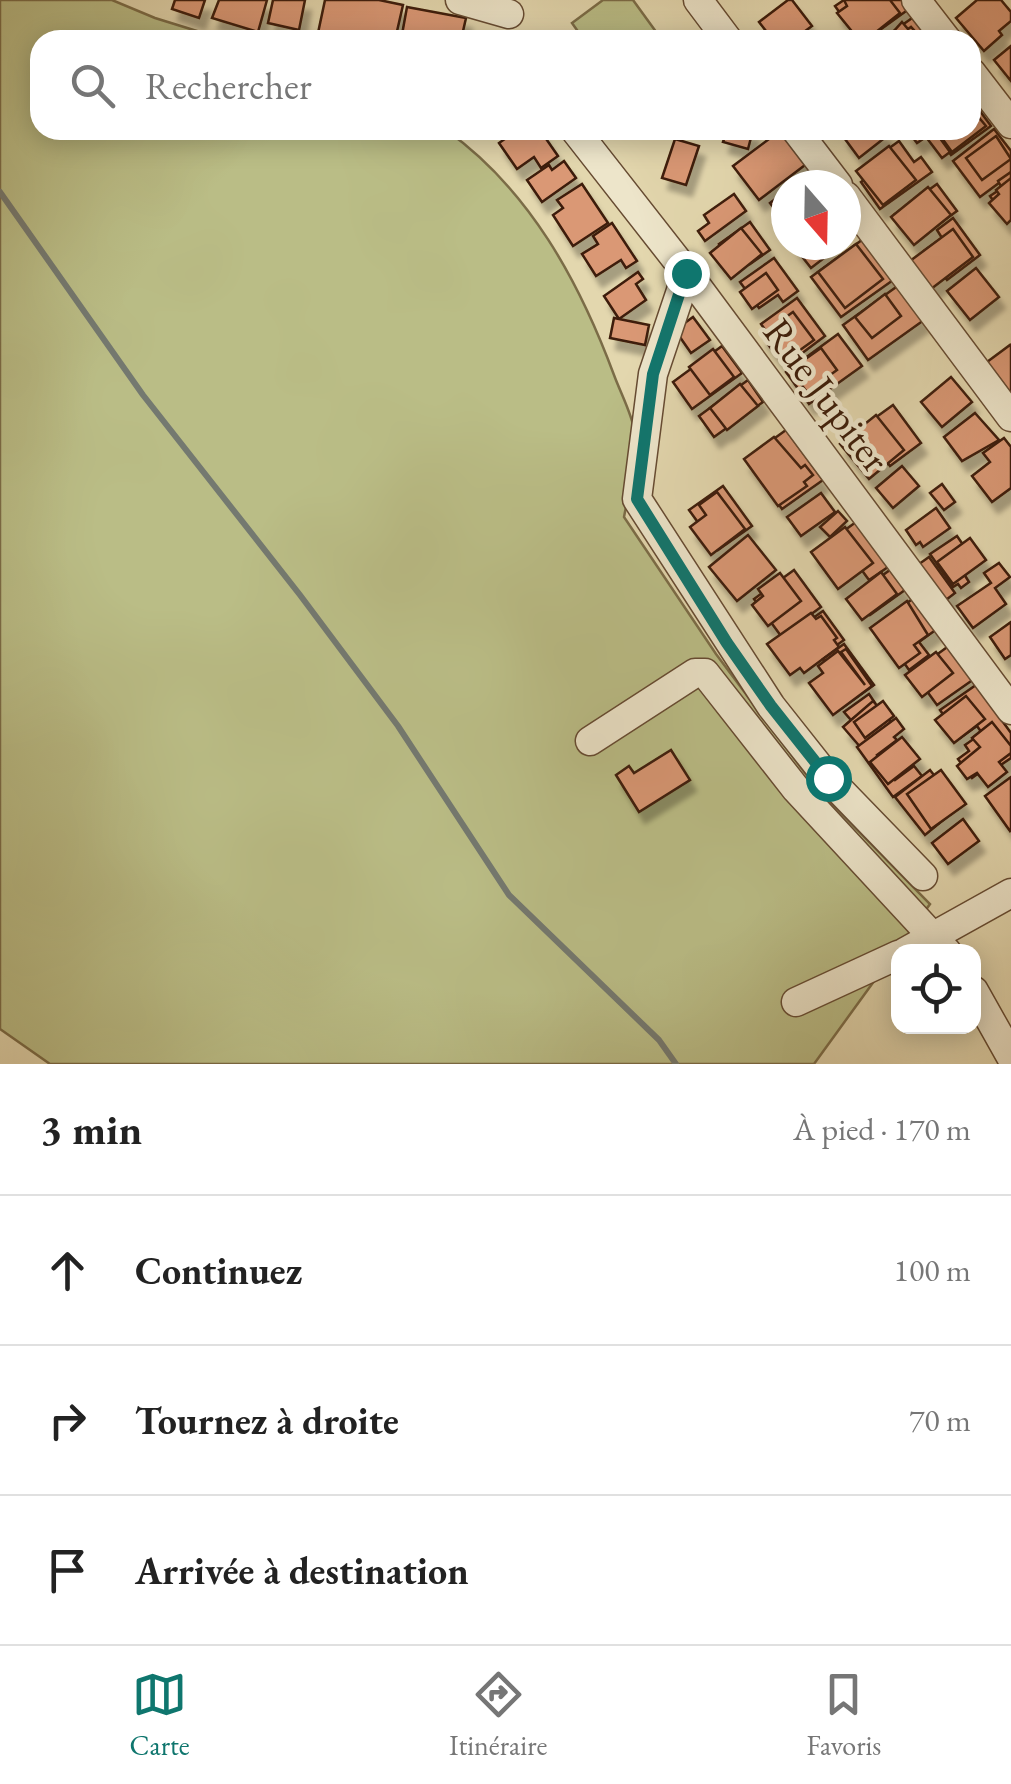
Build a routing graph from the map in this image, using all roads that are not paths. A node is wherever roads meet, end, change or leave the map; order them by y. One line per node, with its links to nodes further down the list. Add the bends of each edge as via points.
1 (460, 0): 4 (street)
2 (698, 0): 5 (street)
3 (916, 0): 6 (street)
4 (515, 18)
5 (720, 30)
6 (939, 30)
7 (981, 85): 8 (street)
8 (1011, 124)
9 (584, 140): 13 (street, Rue Jupiter)
10 (804, 140): 11 (street)
11 (827, 170)
12 (861, 216): 14 (street)
13 (686, 273): 15 (street, Rue Jupiter); 17 (street, via 653,374 637,499 771,706 828,778)
14 (1011, 417)
15 (1011, 710)
16 (590, 741): 19 (street, via 695,672 705,673 796,789)
17 (922, 876)
18 (1011, 893): 20 (street)
19 (939, 944)
20 (941, 944)
21 (891, 958): 22 (street)
22 (796, 1002)
23 (981, 1004): 24 (street)
24 (1011, 1057)

